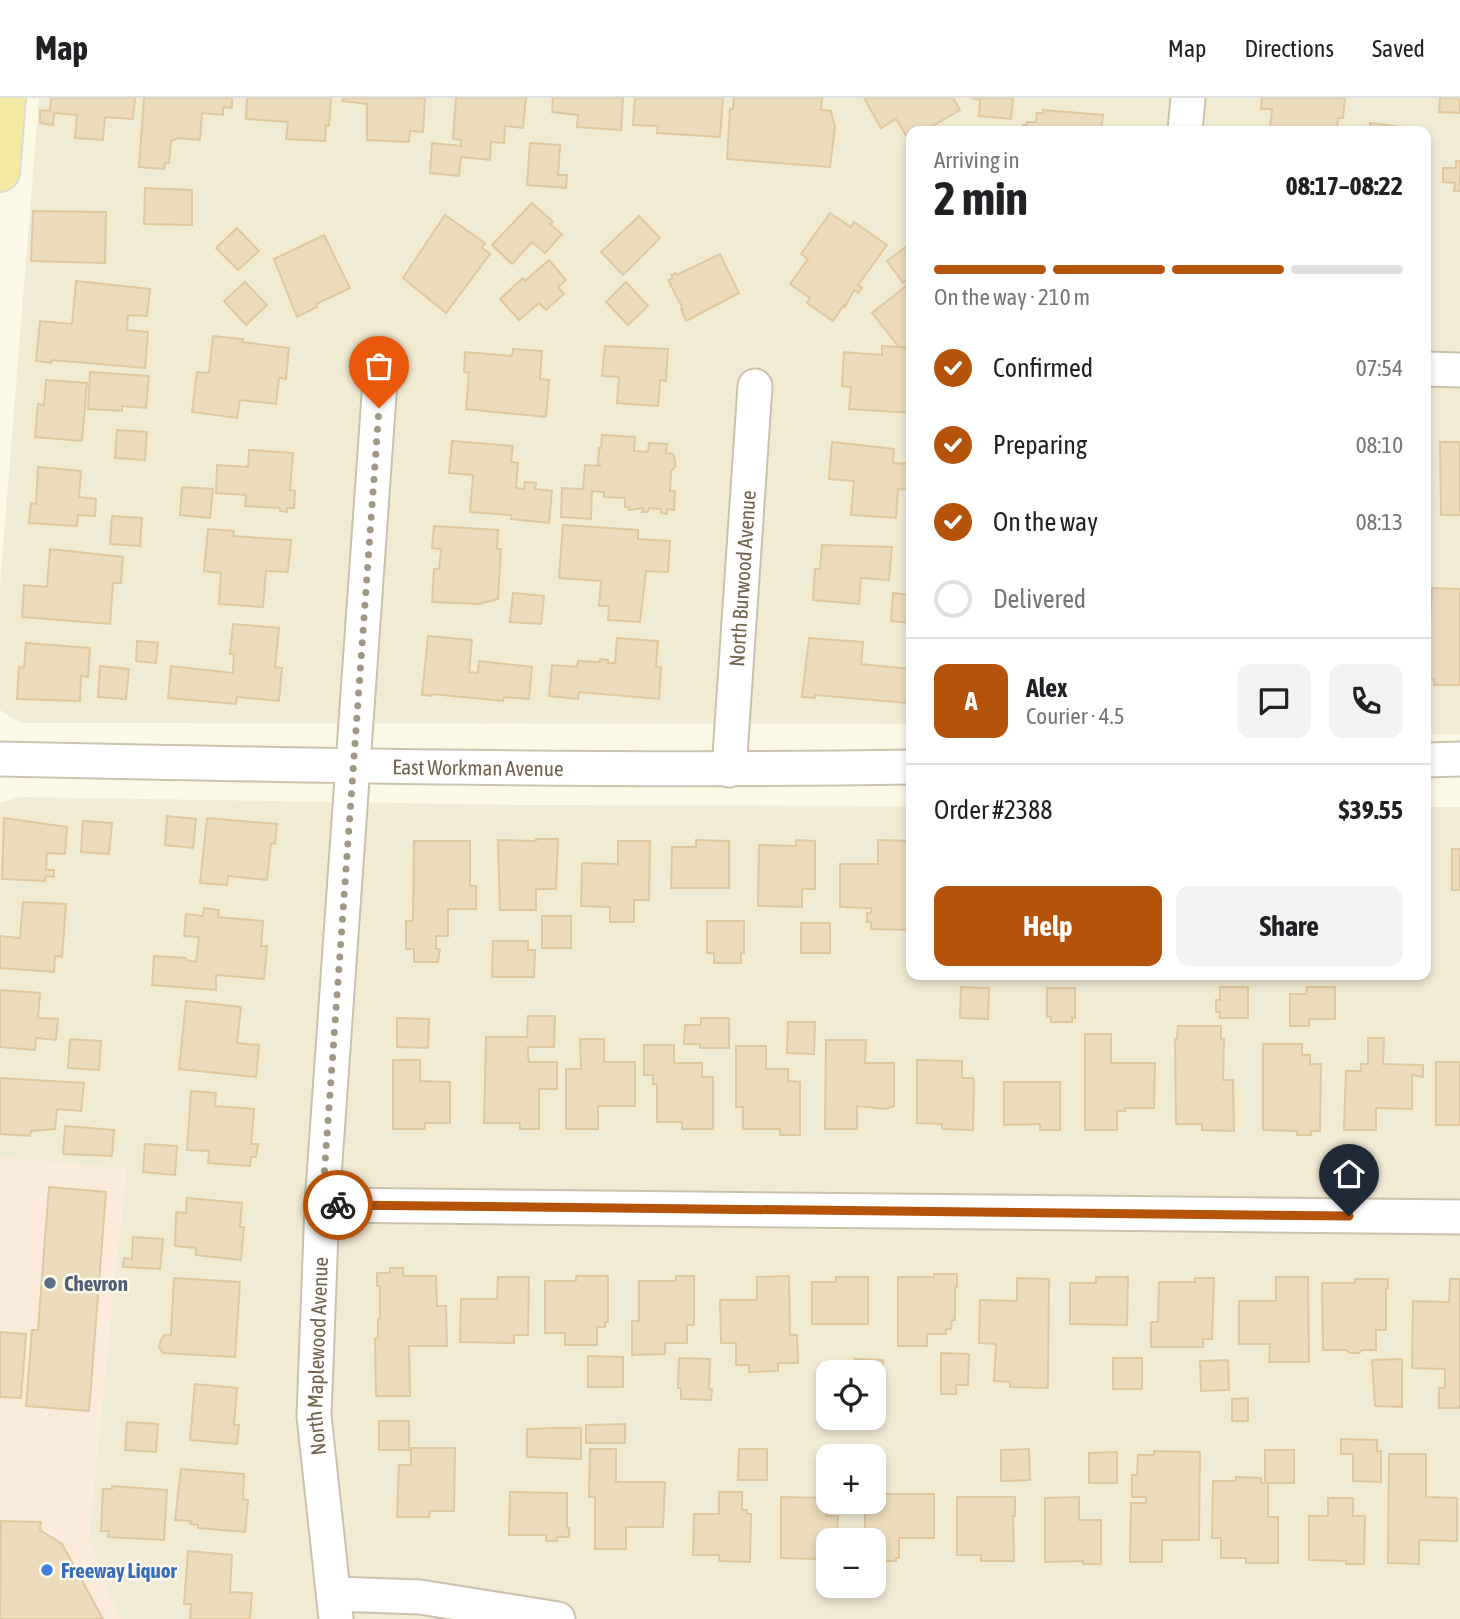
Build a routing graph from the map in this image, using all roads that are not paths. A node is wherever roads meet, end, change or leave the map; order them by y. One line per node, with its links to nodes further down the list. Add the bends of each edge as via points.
1 (6, 98): 4 (main road)
2 (1188, 98): 3 (street)
3 (1185, 126)
4 (0, 172)
5 (1431, 369): 6 (street)
6 (1460, 370)
7 (380, 381): 12 (street, North Maplewood Avenue)
8 (755, 386): 14 (street, North Burwood Avenue)
9 (0, 759): 12 (street, East Workman Avenue)
10 (1460, 759): 11 (street)
11 (1431, 760)
12 (355, 766): 14 (street, East Workman Avenue); 15 (street, North Maplewood Avenue)
13 (906, 767): 14 (street, East Workman Avenue)
14 (729, 770)
15 (322, 1205): 16 (street); 17 (street, North Maplewood Avenue, via 313,1416)
16 (1460, 1217)
17 (335, 1607): 18 (street, via 420,1597)
18 (558, 1619)

